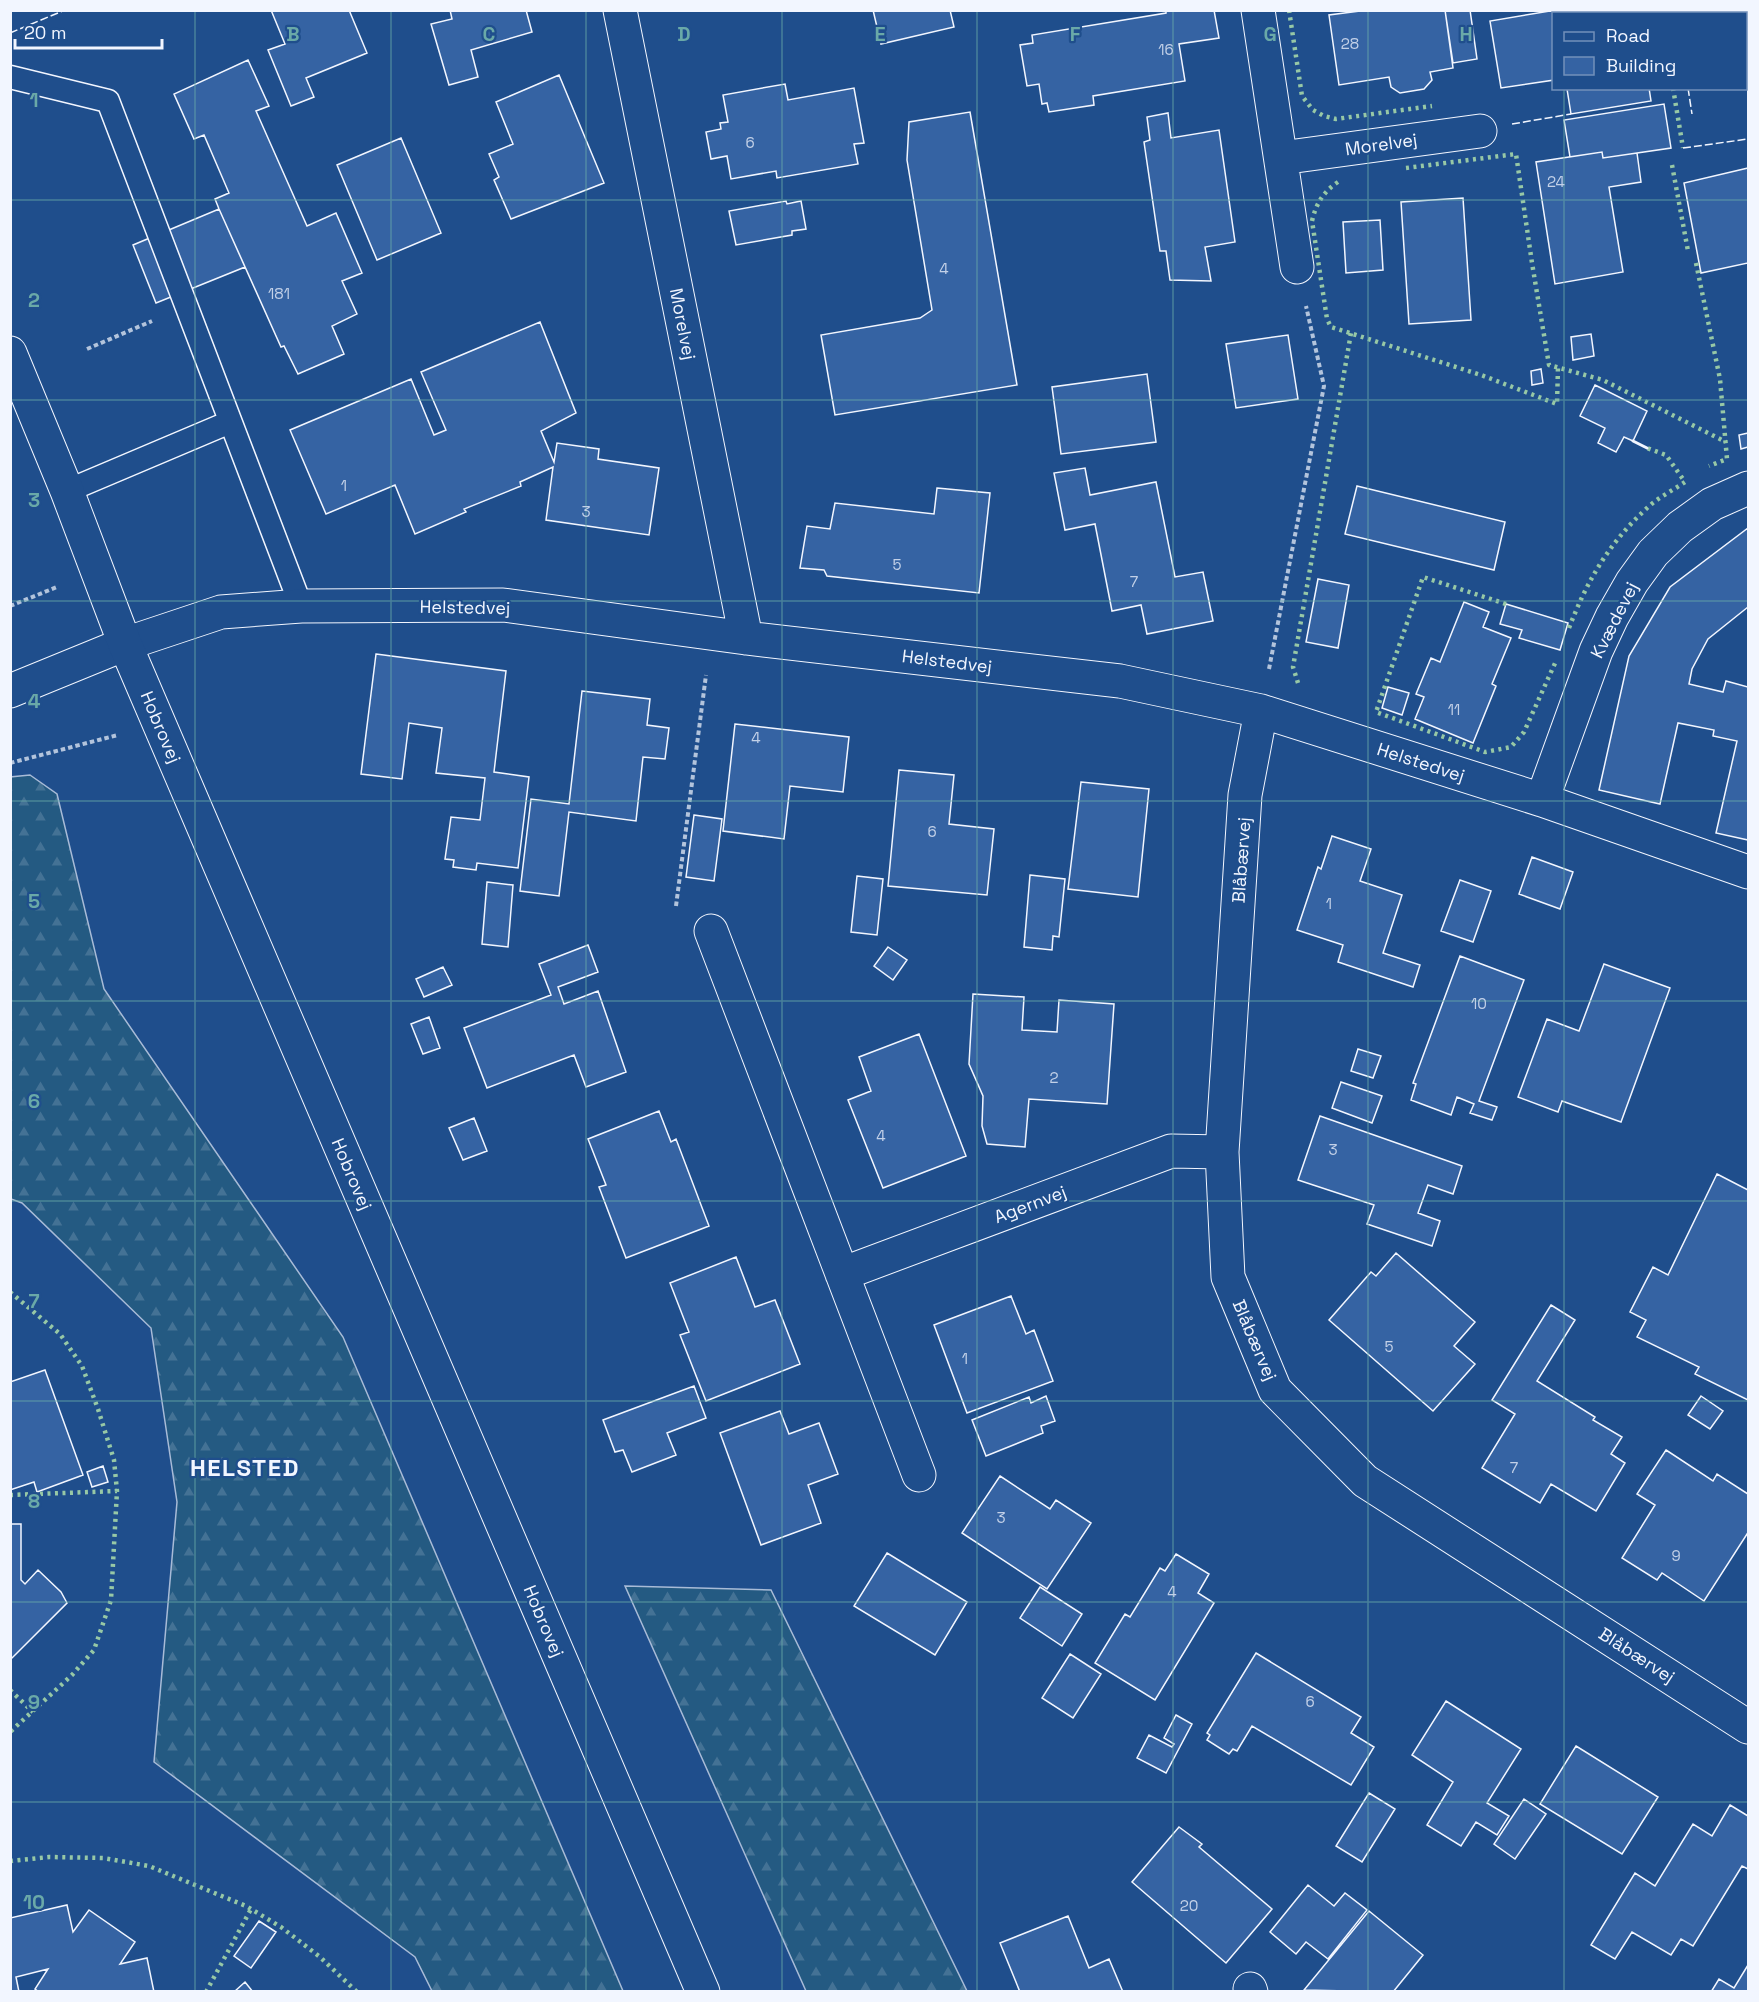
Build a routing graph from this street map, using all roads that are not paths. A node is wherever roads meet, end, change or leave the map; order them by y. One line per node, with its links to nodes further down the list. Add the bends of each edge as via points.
1 (620, 10): 12 (street, Morelvej)
2 (1258, 10): 5 (street)
3 (10, 77): 8 (lane, via 108,101)
4 (1480, 131): 5 (street, Morelvej)
5 (1281, 158): 6 (street)
6 (1297, 267)
7 (10, 353): 10 (street, Hobrovej)
8 (230, 422): 10 (lane); 11 (lane)
9 (1749, 488): 16 (street, Kvædevej, via 1712,504 1680,527 1653,553 1632,582 1596,651)
10 (67, 491): 13 (street, Hobrovej)
11 (301, 606): 12 (street, Helstedvej, via 503,605); 13 (street, Helstedvej, via 221,612)
12 (746, 638): 15 (street, Helstedvej, via 1120,681)
13 (125, 644): 14 (street, Helstedvej); 23 (street, Hobrovej)
14 (10, 691)
15 (1261, 711): 16 (street, Helstedvej); 19 (street, Blåbærvej, via 1245,795)
16 (1542, 801): 17 (street, Helstedvej)
17 (1749, 872)
18 (711, 932): 20 (street)
19 (1222, 1152): 20 (street, Agernvej, via 1171,1151); 22 (street, Blåbærvej, via 1228,1277 1275,1390 1365,1481)
20 (842, 1274): 21 (street)
21 (919, 1475)
22 (1749, 1727)
23 (703, 1992)

